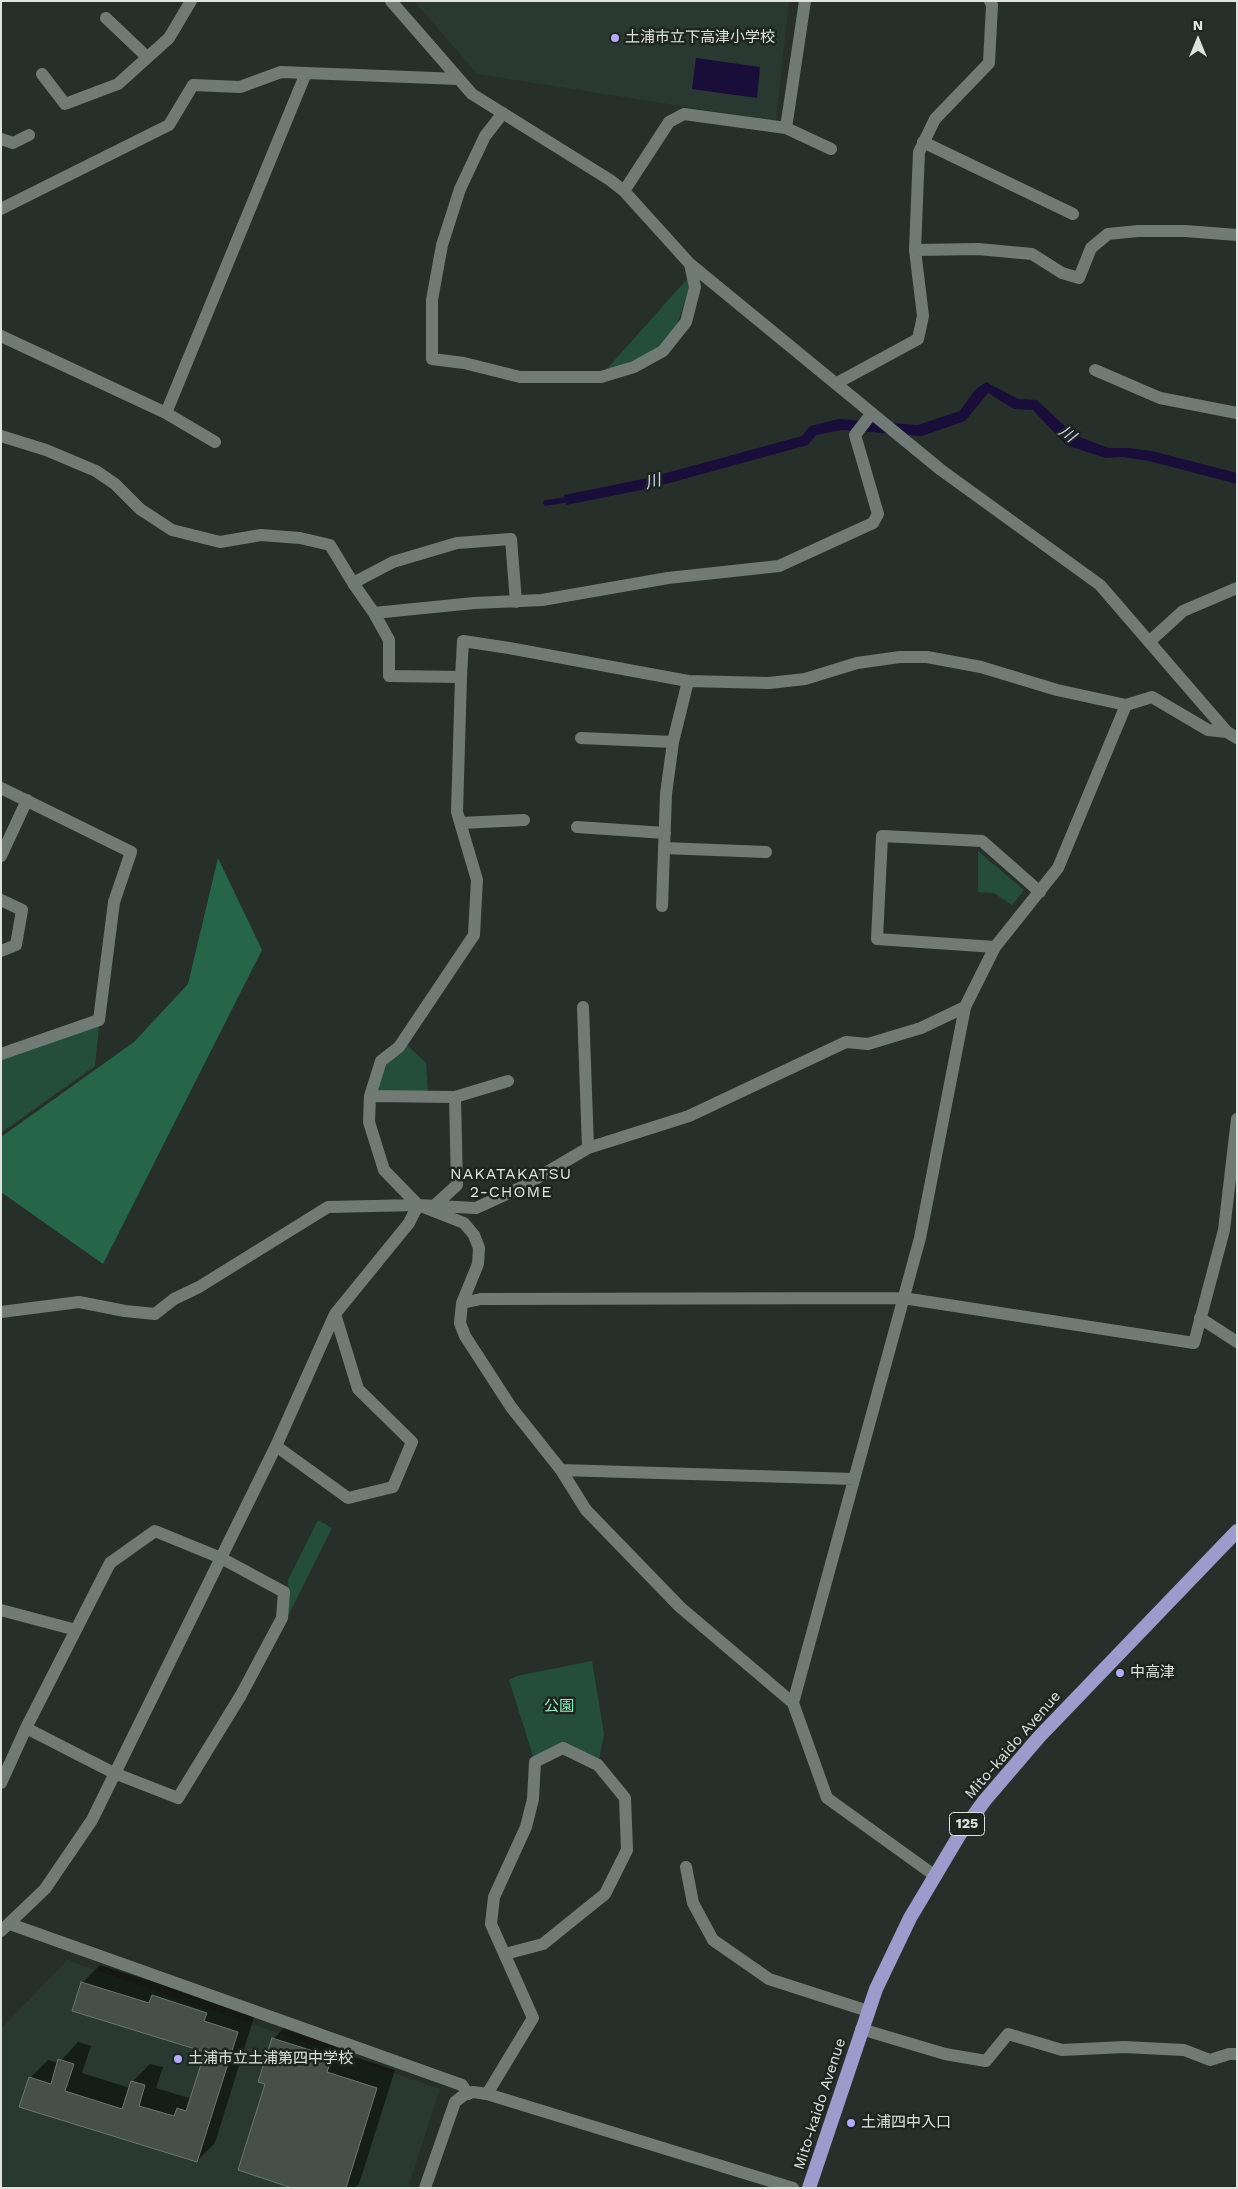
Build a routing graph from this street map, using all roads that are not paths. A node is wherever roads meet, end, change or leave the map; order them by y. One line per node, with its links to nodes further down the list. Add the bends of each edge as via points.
1 (191, 1): 6 (street, via 170,38)
2 (391, 1): 9 (street)
3 (805, 1): 11 (street)
4 (990, 1): 14 (street, via 989,63 935,119)
5 (106, 18): 6 (street)
6 (147, 57): 8 (street, via 118,84 65,104)
7 (306, 72): 9 (street); 17 (street, via 281,72 240,87 193,86 169,125); 26 (street)
8 (42, 74)
9 (459, 79): 10 (street, via 472,94)
10 (502, 113): 16 (street); 21 (street, via 485,136 460,189 442,245 432,300 432,359 520,377 600,377 634,367 663,351 686,322 695,287)
11 (786, 128): 15 (street); 16 (street, via 684,114 669,122)
12 (29, 135): 13 (street, via 13,143)
13 (1, 139)
14 (923, 142): 18 (street); 20 (street, via 919,152)
15 (831, 149)
16 (624, 191): 21 (street)
17 (1, 209)
18 (1074, 214)
19 (1237, 235): 20 (street, via 1185,231 1108,234 1091,248 1079,278 1062,273 1032,254 978,249)
20 (914, 250): 24 (street, via 923,316 918,339)
21 (690, 264): 24 (street)
22 (1, 336): 26 (street)
23 (1095, 370): 27 (street, via 1160,398)
24 (837, 383): 25 (street)
25 (872, 412): 32 (street, via 855,435 878,514 873,523 779,566 668,578); 34 (street, via 941,470 1100,585)
26 (166, 413): 29 (street)
27 (1237, 413)
28 (1, 436): 30 (street, via 96,471 115,484 140,509 172,530 220,542 261,535 300,538 330,545)
29 (215, 442)
30 (353, 583): 32 (street, via 393,562 448,546 511,539); 33 (street)
31 (1237, 588): 34 (street, via 1184,611)
32 (516, 602): 33 (street)
33 (374, 613): 35 (street, via 389,640 389,676)
34 (1149, 642): 38 (street)
35 (461, 677): 36 (street, via 463,642); 44 (street, via 457,812)
36 (688, 681): 37 (street, via 769,683 805,679 857,663 927,657 981,667); 40 (street)
37 (1126, 706): 38 (street, via 1152,697 1208,730); 50 (street, via 1058,868)
38 (1232, 735)
39 (581, 738): 40 (street)
40 (673, 742): 46 (street)
41 (1, 788): 42 (street)
42 (27, 800): 49 (street); 57 (street, via 132,852 114,902 99,1020)
43 (524, 820): 44 (street)
44 (461, 823): 59 (street, via 477,880 474,935 399,1047 381,1061)
45 (577, 827): 46 (street)
46 (665, 833): 47 (street)
47 (664, 848): 48 (street); 52 (street)
48 (766, 852)
49 (1, 856)
50 (1040, 892): 53 (street); 53 (street, via 982,841 882,836 877,939)
51 (1, 900): 54 (street, via 22,910 16,945)
52 (662, 906)
53 (995, 947): 56 (street)
54 (1, 950)
55 (583, 1007): 62 (street)
56 (965, 1007): 62 (street, via 921,1028 877,1042 846,1042 689,1116); 65 (street, via 920,1238)
57 (1, 1054)
58 (508, 1081): 60 (street)
59 (370, 1096): 60 (street); 63 (street, via 369,1122 384,1170)
60 (455, 1097): 64 (street, via 457,1185)
61 (1237, 1119): 69 (street, via 1224,1230)
62 (588, 1148): 64 (street, via 520,1188 476,1208)
63 (418, 1205): 64 (street); 66 (street, via 464,1224 474,1235 478,1264); 67 (street, via 328,1207 174,1299 155,1314 79,1302); 68 (street, via 410,1223)
64 (434, 1206)
65 (904, 1298): 66 (street, via 481,1299); 69 (street, via 1194,1343); 73 (street)
66 (462, 1302): 72 (street, via 460,1323 465,1336 511,1407)
67 (1, 1312)
68 (335, 1314): 71 (street); 71 (street, via 358,1389 412,1442 393,1486 348,1498)
69 (1200, 1318): 70 (street)
70 (1237, 1342)
71 (276, 1446): 75 (street)
72 (561, 1470): 73 (street); 78 (street, via 586,1510 680,1607)
73 (854, 1479): 78 (street)
74 (1237, 1532): 83 (highway, Mito-kaido Avenue / 125, via 1039,1737 985,1800)
75 (221, 1558): 77 (street, via 155,1532 110,1563); 80 (street); 80 (street, via 284,1592 282,1618 241,1695 178,1798)
76 (1, 1610): 77 (street)
77 (76, 1630): 79 (street)
78 (793, 1704): 83 (street, via 827,1798)
79 (26, 1728): 80 (street); 81 (street)
80 (114, 1773): 84 (street, via 92,1820 45,1889)
81 (1, 1783)
82 (686, 1867): 86 (street, via 693,1904 713,1940 769,1979)
83 (934, 1875): 86 (highway, Mito-kaido Avenue / 125, via 896,1944)
84 (6, 1928): 89 (street, via 455,2082 462,2085)
85 (505, 1954): 85 (street, via 491,1924 494,1897 526,1828 533,1799 535,1762 563,1748 598,1765 624,1798 628,1850 605,1894 544,1944); 90 (street, via 533,2018)
86 (868, 2011): 87 (highway, Mito-kaido Avenue / 125)
87 (861, 2029): 88 (street, via 945,2054 986,2061 1008,2034 1062,2050 1124,2047 1184,2050 1210,2060); 93 (highway, Mito-kaido Avenue / 125)
88 (1237, 2054)
89 (468, 2094): 90 (street); 91 (street, via 455,2102)
90 (487, 2094): 92 (street)
91 (425, 2188)
92 (792, 2188)
93 (809, 2188)

